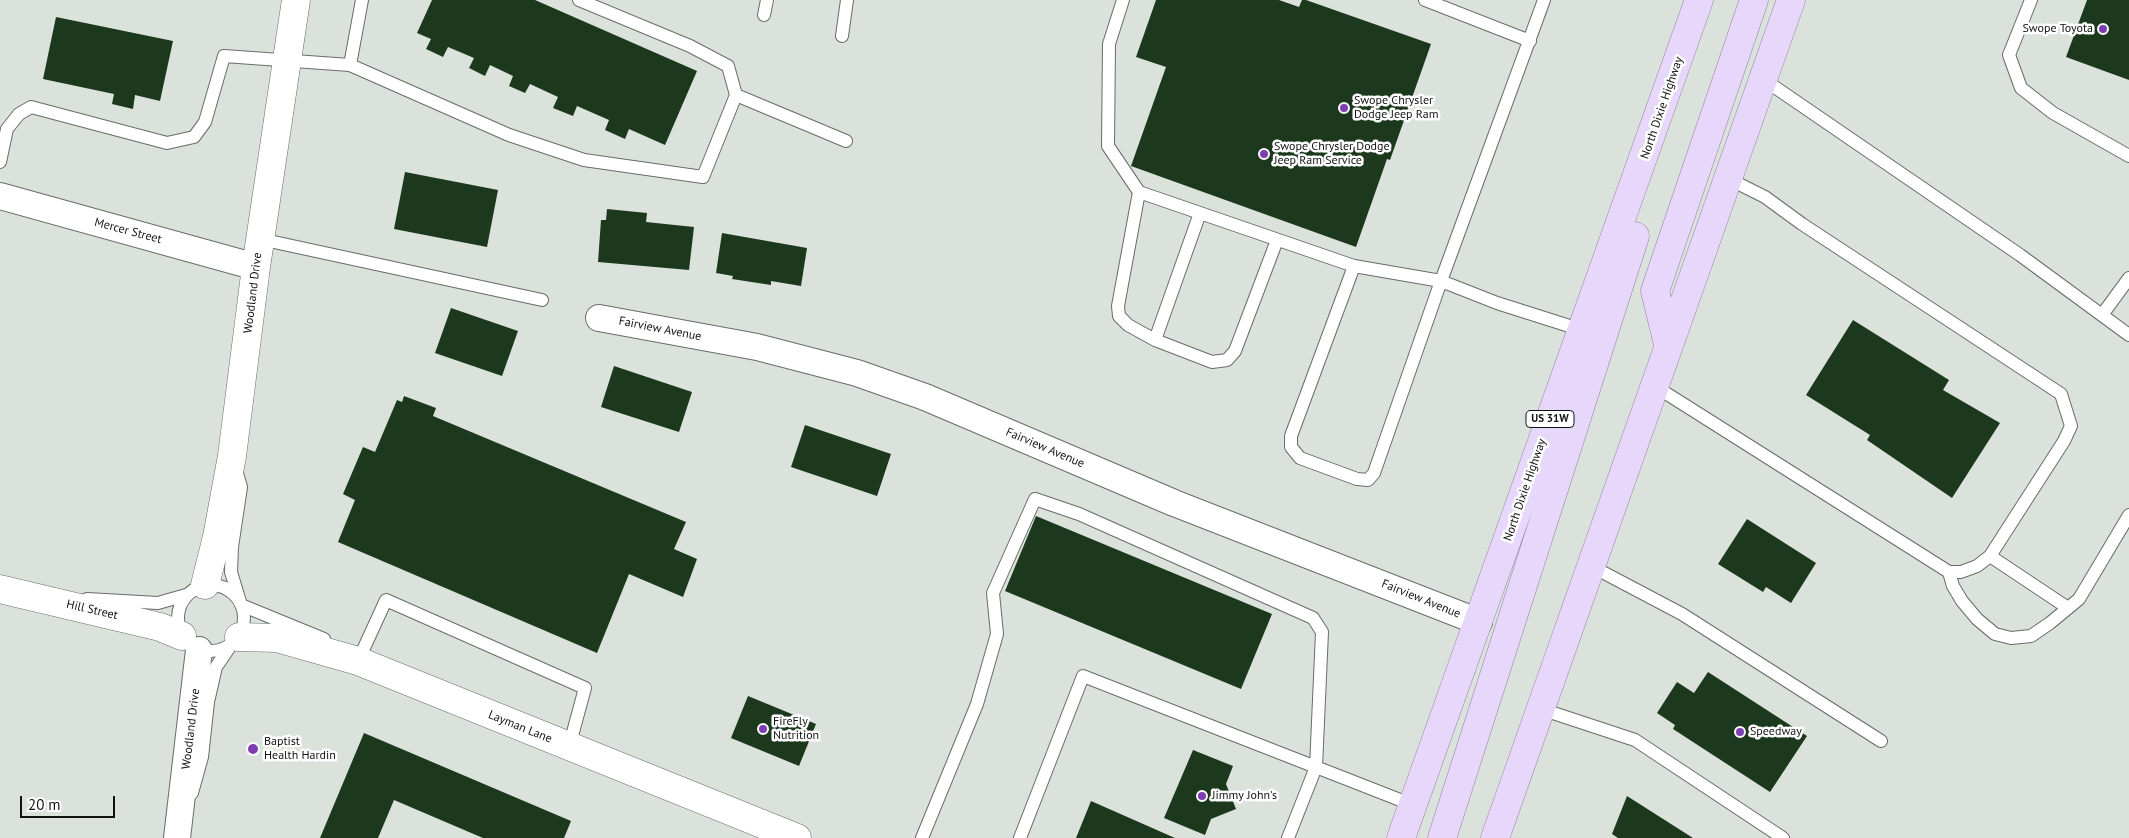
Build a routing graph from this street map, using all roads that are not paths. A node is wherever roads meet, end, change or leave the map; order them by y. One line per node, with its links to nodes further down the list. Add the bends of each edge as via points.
1 (296, 0): 17 (street, Woodland Drive)
2 (362, 0): 18 (lane)
3 (579, 0): 20 (lane, via 690,46 728,66)
4 (767, 0): 14 (lane)
5 (847, 0): 15 (lane)
6 (1123, 0): 25 (lane, via 1109,44 1108,146)
7 (1425, 0): 13 (lane)
8 (1544, 0): 16 (lane)
9 (1699, 0): 26 (main road, North Dixie Highway / US 31W)
10 (1754, 0): 41 (main road, via 1655,291)
11 (1791, 0): 19 (main road)
12 (2031, 0): 22 (lane, via 2010,56 2021,88 2053,114)
13 (1452, 5): 16 (lane)
14 (764, 15)
15 (842, 36)
16 (1530, 41): 34 (lane)
17 (286, 60): 18 (lane); 23 (lane, via 224,56 205,122 194,137 167,144 31,107 19,114 7,128); 29 (street, Woodland Drive)
18 (350, 65): 20 (lane, via 509,135 584,160 703,177)
19 (1763, 79): 24 (main road); 36 (lane)
20 (736, 95): 21 (lane)
21 (846, 141)
22 (2129, 156)
23 (0, 162)
24 (1729, 179): 41 (main road); 45 (lane, via 1765,198 2060,394 2071,426)
25 (1139, 192): 28 (lane); 40 (lane, via 1119,316 1128,325)
26 (1631, 195): 38 (main road, North Dixie Highway / US 31W); 68 (main road, via 1636,232)
27 (0, 196): 32 (street, Mercer Street)
28 (1200, 213): 30 (lane); 40 (lane)
29 (260, 239): 32 (street, Woodland Drive); 35 (lane)
30 (1277, 240): 31 (lane); 40 (lane, via 1235,351 1227,360 1212,362)
31 (1354, 266): 34 (lane); 34 (lane, via 1291,436 1291,447 1300,458 1357,479 1368,480 1374,473)
32 (256, 267): 43 (street, Woodland Drive)
33 (2129, 278): 36 (lane)
34 (1441, 281): 38 (lane)
35 (542, 300)
36 (2102, 315): 39 (lane)
37 (599, 318): 53 (street, Fairview Avenue, via 757,347 857,373 924,397 1174,503)
38 (1582, 330): 53 (main road, North Dixie Highway / US 31W)
39 (2129, 335)
40 (1156, 340)
41 (1668, 344): 42 (main road)
42 (1653, 385): 46 (main road); 47 (lane)
43 (232, 456): 49 (street, Woodland Drive, via 217,537); 51 (lane, via 241,487 231,572)
44 (2129, 515): 52 (lane, via 2079,598)
45 (1990, 556): 47 (lane, via 1977,566 1961,572); 52 (lane)
46 (1591, 566): 57 (main road); 58 (lane, via 1682,614)
47 (1949, 572): 52 (lane, via 1962,601 1977,620 1995,634 2011,638 2031,636)
48 (0, 589): 50 (street, Hill Street)
49 (195, 590): 50 (lane, via 158,603); 51 (lane, via 216,585 236,595); 55 (lane, via 180,604 177,615 178,626)
50 (30, 596): 55 (street, Hill Street, via 160,627)
51 (241, 605): 54 (lane, via 244,616); 56 (lane, via 330,642)
52 (2068, 608)
53 (1479, 622): 61 (main road, North Dixie Highway / US 31W)
54 (235, 641): 55 (lane, via 222,650 211,652); 56 (street, Layman Lane, via 277,638); 62 (lane, via 216,667 195,787)
55 (191, 643): 62 (street, Woodland Drive)
56 (357, 661): 59 (street, Layman Lane); 59 (lane, via 386,600 585,688)
57 (1541, 709): 69 (main road); 70 (lane, via 1635,740)
58 (1881, 741)
59 (569, 747): 63 (street, Layman Lane)
60 (1316, 767): 61 (lane); 64 (lane, via 1322,632 1313,618 1079,514 1035,499 993,593 997,634 977,704); 65 (lane, via 1083,676); 66 (lane)
61 (1413, 805): 67 (main road, North Dixie Highway / US 31W)
62 (178, 826)
63 (797, 838)
64 (922, 838)
65 (1020, 838)
66 (1288, 838)
67 (1401, 838)
68 (1442, 838)
69 (1495, 838)
70 (1783, 838)

